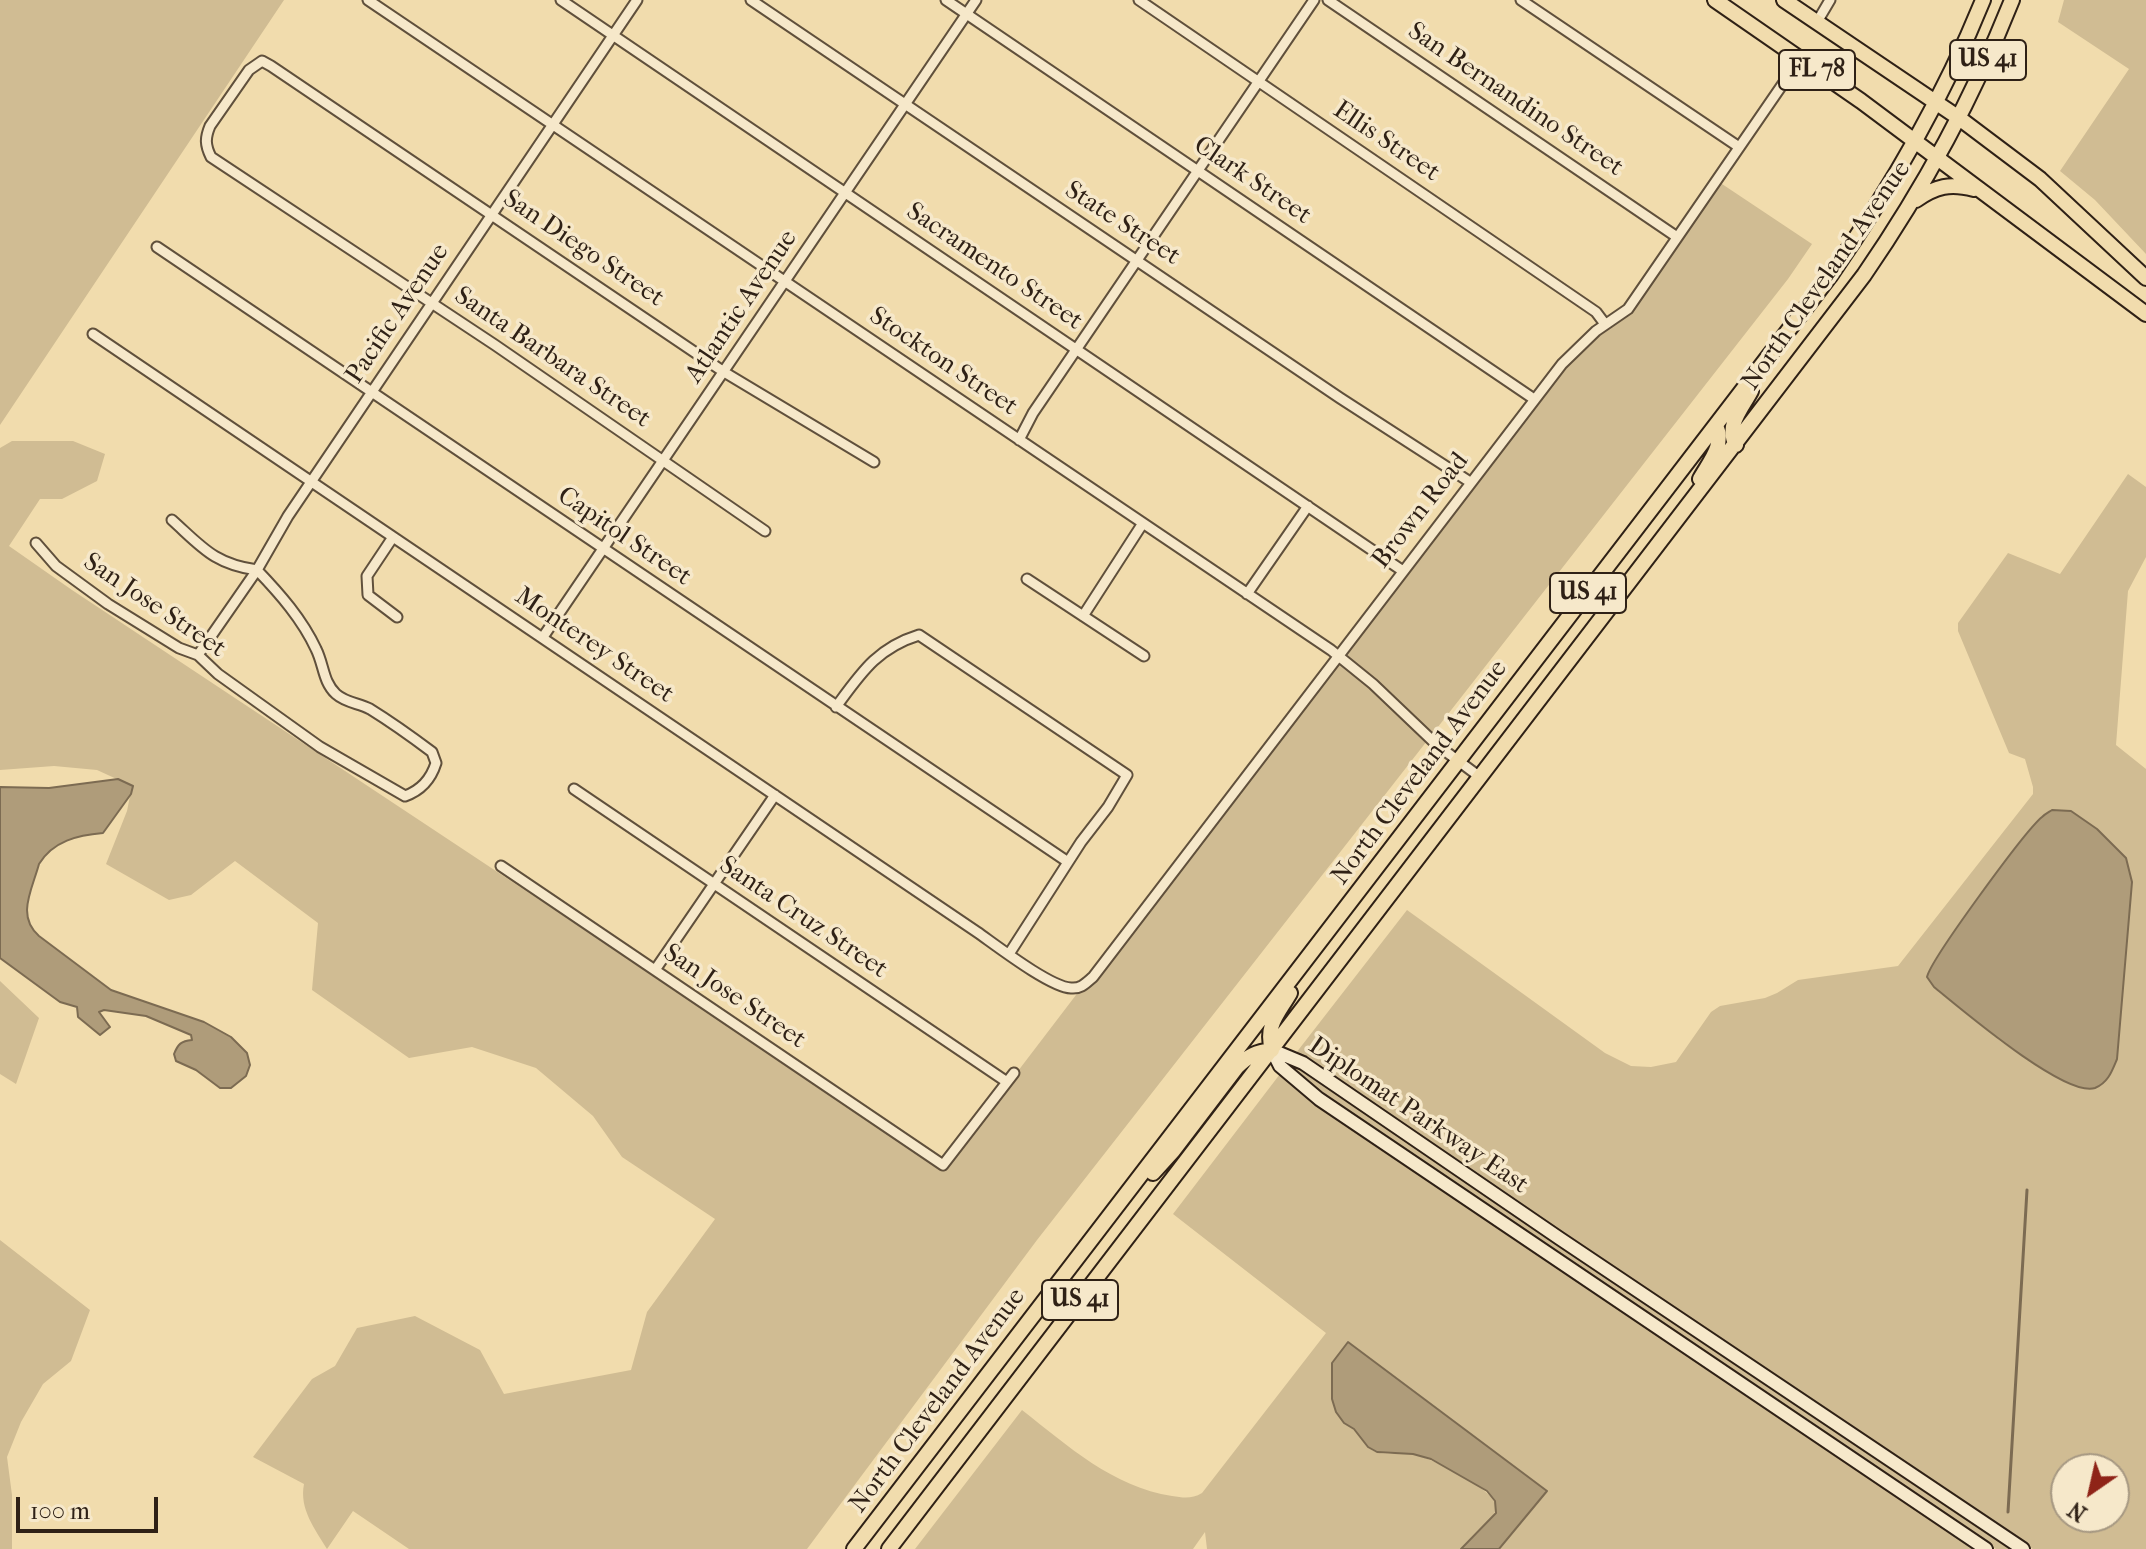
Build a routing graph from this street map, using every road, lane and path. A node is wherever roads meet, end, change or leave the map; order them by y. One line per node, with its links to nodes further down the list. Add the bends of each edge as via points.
1 (368, 0): 25 (street, Stockton Street)
2 (561, 0): 18 (street, Sacramento Street)
3 (637, 0): 18 (street, Pacific Avenue)
4 (751, 0): 23 (street, State Street)
5 (946, 0): 16 (street, Clark Street)
6 (976, 0): 16 (street, Atlantic Avenue)
7 (1139, 0): 21 (street, Ellis Street)
8 (1314, 0): 21 (street)
9 (1328, 0): 34 (street, San Bernandino Street)
10 (1521, 0): 27 (street)
11 (1715, 0): 19 (main road, FL 78)
12 (1784, 0): 17 (main road, FL 78)
13 (1830, 0): 17 (street)
14 (1983, 0): 22 (main road, North Cleveland Avenue / US 41)
15 (2012, 0): 24 (main road, North Cleveland Avenue / US 41)
16 (967, 14): 23 (street, Atlantic Avenue); 29 (street, Clark Street)
17 (1817, 22): 22 (main road, FL 78)
18 (613, 35): 25 (street, Pacific Avenue); 31 (street, Sacramento Street)
19 (1800, 59): 26 (main road, FL 78); 27 (street, Brown Road)
20 (271, 66): 33 (street, San Diego Street); 39 (street, Santa Barbara Street, via 262,61 249,70 210,126 205,136 211,157)
21 (1258, 82): 29 (street); 41 (street, Ellis Street, via 1596,312)
22 (1937, 103): 24 (main road, FL 78); 26 (main road, North Cleveland Avenue / US 41)
23 (904, 106): 31 (street, Atlantic Avenue); 36 (street, State Street)
24 (1959, 118): 28 (main road, North Cleveland Avenue / US 41); 37 (main road, FL 78, via 2043,181)
25 (552, 124): 33 (street, Pacific Avenue); 38 (street, Stockton Street)
26 (1917, 141): 28 (main road, FL 78); 43 (main road, North Cleveland Avenue / US 41, via 1855,240)
27 (1739, 147): 34 (street, Brown Road)
28 (1938, 158): 30 (main road, FL 78); 32 (main road, North Cleveland Avenue / US 41)
29 (1198, 171): 36 (street); 47 (street, Clark Street)
30 (1983, 191): 32 (main road, via 1945,185); 40 (main road, FL 78)
31 (846, 193): 38 (street, Atlantic Avenue); 44 (street, Sacramento Street)
32 (1910, 205): 50 (main road, North Cleveland Avenue / US 41)
33 (492, 214): 39 (street, Pacific Avenue); 45 (street, San Diego Street)
34 (1677, 237): 41 (street, Brown Road, via 1628,309)
35 (157, 247): 46 (street, Capitol Street)
36 (1138, 260): 44 (street); 54 (street, State Street)
37 (2146, 278)
38 (786, 282): 45 (street, Atlantic Avenue); 49 (street, Stockton Street)
39 (432, 303): 46 (street, Pacific Avenue); 51 (street, Santa Barbara Street)
40 (2146, 314)
41 (1605, 324): 47 (street, Brown Road)
42 (93, 334): 53 (street, Monterey Street)
43 (1784, 336): 48 (main road, North Cleveland Avenue / US 41); 50 (main road, via 1734,420)
44 (1077, 349): 49 (street); 55 (street, Sacramento Street)
45 (724, 372): 51 (street, Atlantic Avenue); 52 (street, San Diego Street)
46 (372, 392): 53 (street, Pacific Avenue); 62 (street, Capitol Street)
47 (1534, 399): 54 (street, Brown Road)
48 (1716, 425): 58 (main road, via 1719,446); 74 (main road, North Cleveland Avenue / US 41)
49 (1019, 440): 57 (street, Stockton Street)
50 (1736, 445): 58 (main road, North Cleveland Avenue / US 41)
51 (663, 461): 59 (street, Santa Barbara Street); 62 (street, Atlantic Avenue)
52 (874, 462)
53 (313, 481): 60 (street, Monterey Street); 63 (street, Pacific Avenue)
54 (1470, 482): 64 (street, Brown Road)
55 (1308, 506): 64 (street, Sacramento Street); 66 (street)
56 (172, 520): 63 (street, via 221,562)
57 (1143, 523): 66 (street, Stockton Street); 67 (street)
58 (1674, 525): 75 (main road, North Cleveland Avenue / US 41)
59 (765, 531)
60 (393, 537): 68 (street, via 367,576 368,595); 69 (street, Monterey Street)
61 (36, 543): 70 (street, San Jose Street, via 56,566 108,604)
62 (603, 550): 69 (street, Atlantic Avenue); 73 (street, Capitol Street)
63 (257, 570): 70 (street, Pacific Avenue); 70 (street, San Jose Street, via 307,633 335,693 368,708 432,752 432,774 405,796 320,747)
64 (1403, 571): 71 (street, Brown Road)
65 (1027, 579): 67 (street)
66 (1247, 594): 71 (street, Stockton Street)
67 (1083, 616): 72 (street)
68 (397, 617)
69 (543, 637): 77 (street, Monterey Street)
70 (198, 655)
71 (1338, 655): 74 (street, Stockton Street); 84 (street, Brown Road, via 1093,977)
72 (1144, 656)
73 (836, 707): 78 (street, Capitol Street); 78 (street, via 868,664 919,635 1127,775)
74 (1459, 761): 75 (street, Stockton Street); 81 (main road, North Cleveland Avenue / US 41)
75 (1480, 777): 85 (main road, North Cleveland Avenue / US 41)
76 (574, 789): 80 (street, Santa Cruz Street)
77 (775, 795): 80 (street); 82 (street, Monterey Street)
78 (1068, 862): 82 (street)
79 (501, 866): 83 (street, San Jose Street)
80 (715, 885): 83 (street); 87 (street, Santa Cruz Street)
81 (1321, 941): 85 (main road, via 1269,1029); 88 (main road, North Cleveland Avenue / US 41)
82 (1009, 954): 84 (street, Monterey Street)
83 (655, 970): 87 (street, San Jose Street, via 943,1165)
84 (1073, 989)
85 (1272, 1050): 88 (main road, via 1246,1057 1173,1151); 90 (main road, North Cleveland Avenue / US 41); 91 (main road, Diplomat Parkway East, via 1280,1066 1319,1099); 92 (main road, Diplomat Parkway East, via 1303,1063)
86 (1014, 1073): 87 (street)
87 (1007, 1082)
88 (1095, 1234): 89 (main road, North Cleveland Avenue / US 41)
89 (854, 1549)
90 (889, 1549)
91 (1986, 1549)
92 (2023, 1549)

